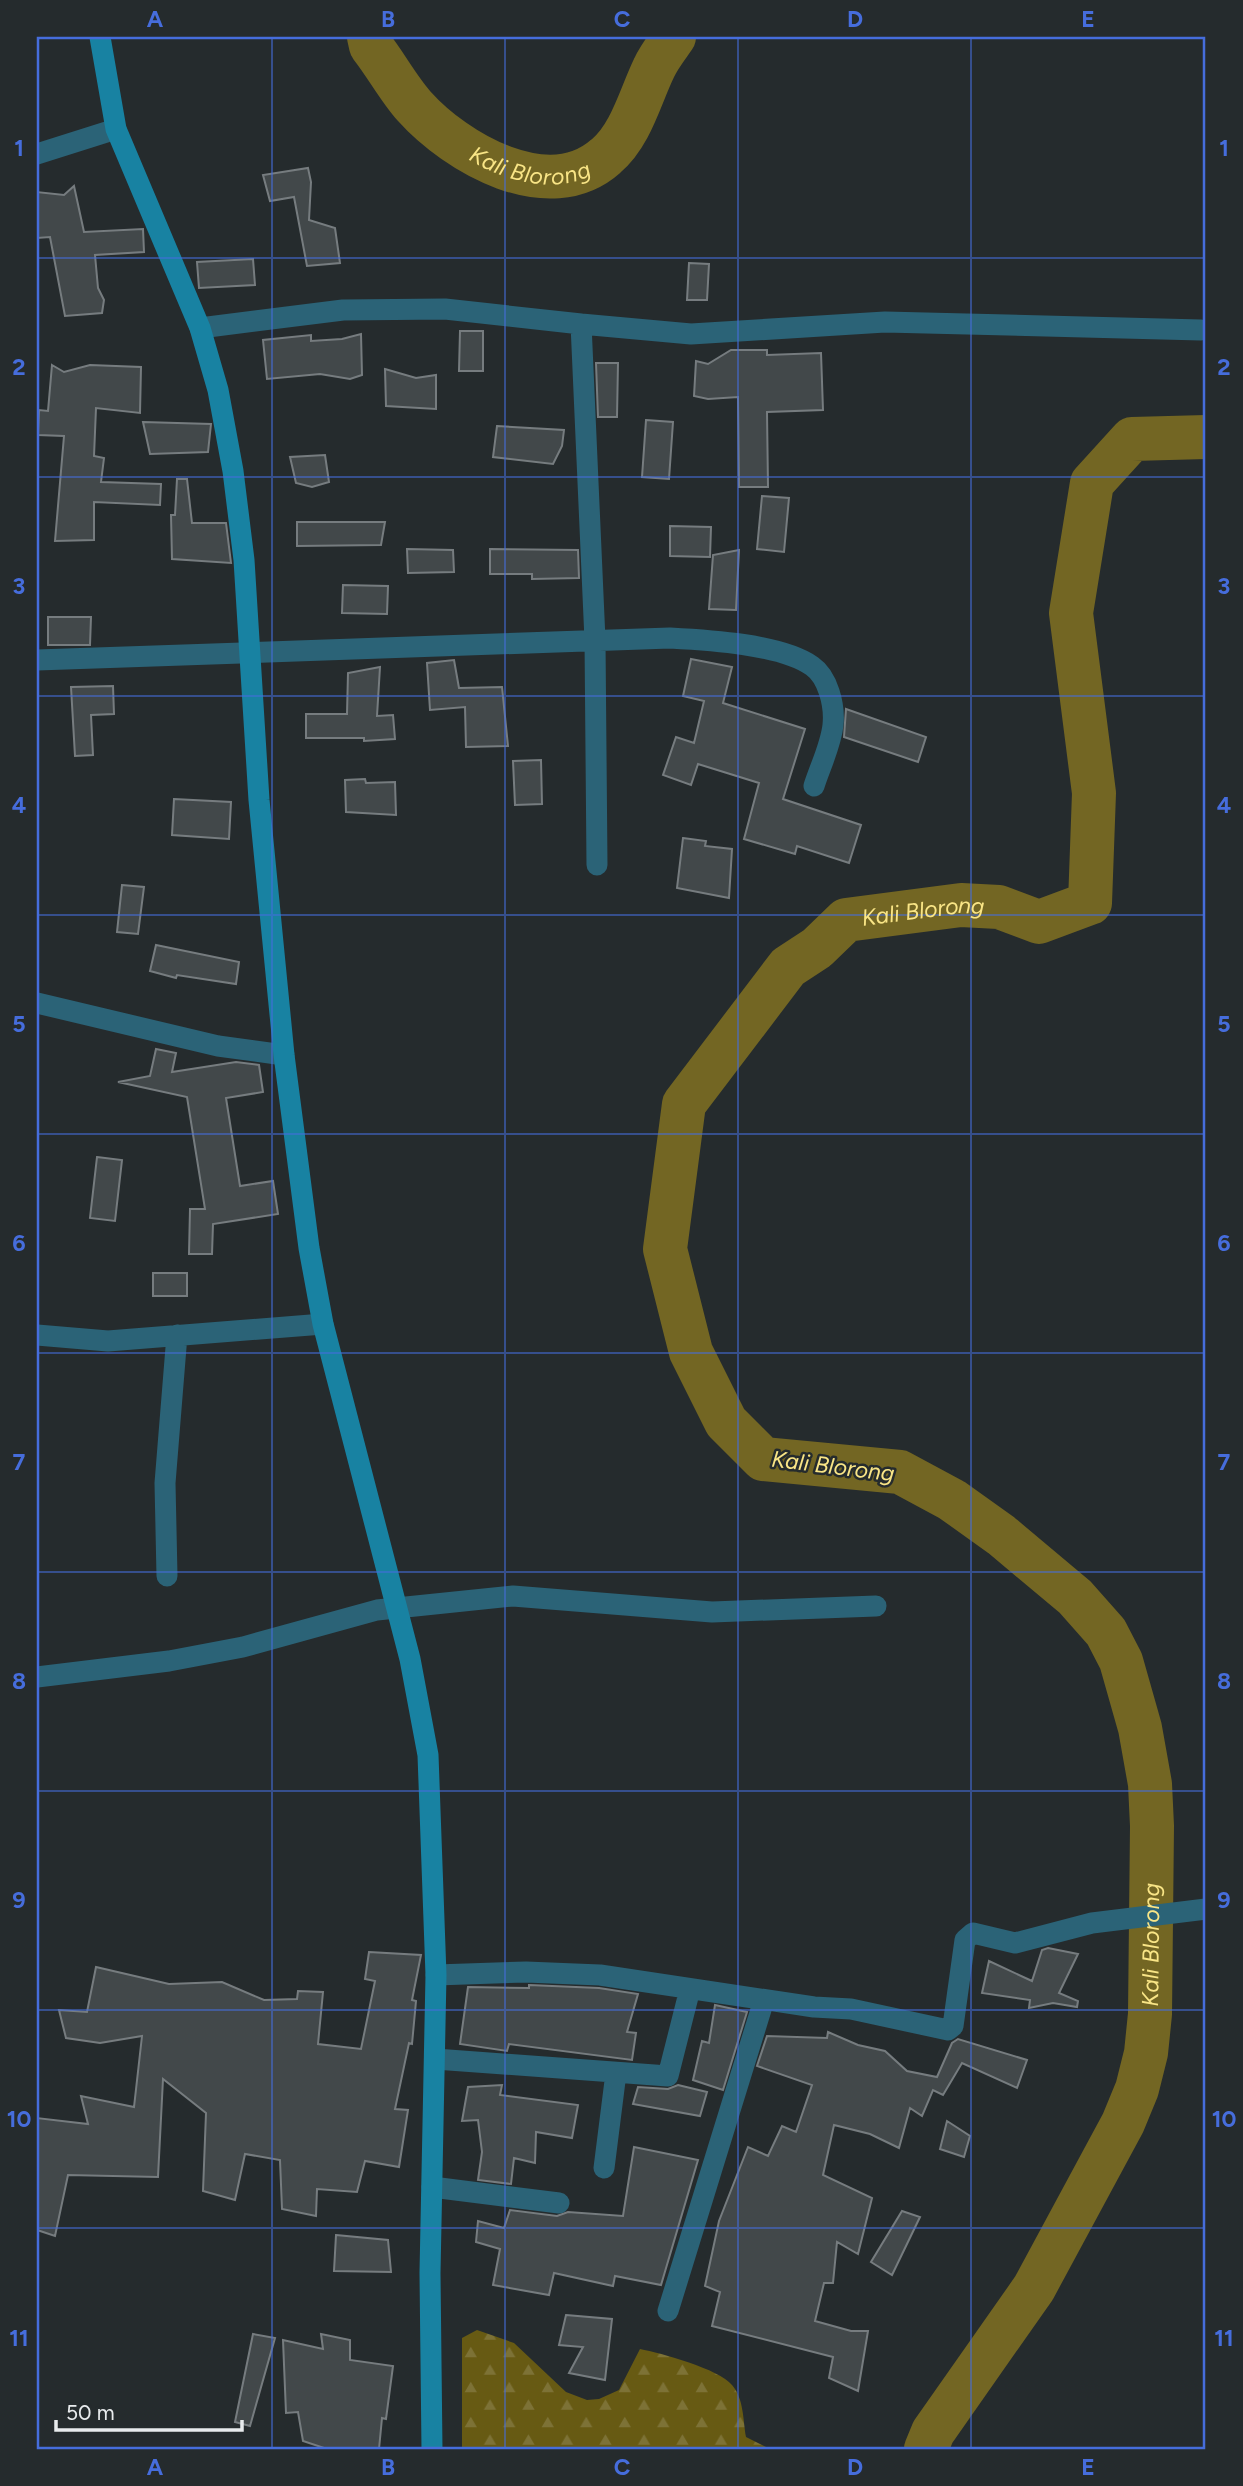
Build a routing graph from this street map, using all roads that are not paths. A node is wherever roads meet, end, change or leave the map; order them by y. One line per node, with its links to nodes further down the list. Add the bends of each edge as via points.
1 (100, 37): 2 (street)
2 (116, 129): 3 (street); 5 (street)
3 (37, 154)
4 (581, 324): 5 (street, via 445,309 356,310); 6 (street, via 691,334 885,322); 7 (street)
5 (200, 328): 8 (street, via 218,390 233,471)
6 (1201, 330)
7 (595, 640): 8 (street); 10 (street, via 713,642 759,648 815,667 830,696 833,726); 11 (street)
8 (251, 651): 9 (street); 13 (street, via 259,800)
9 (37, 660)
10 (814, 786)
11 (597, 865)
12 (37, 1003): 13 (street, via 218,1046)
13 (284, 1055): 14 (street, via 297,1171)
14 (323, 1324): 16 (street); 19 (street)
15 (37, 1335): 16 (street, via 108,1340)
16 (177, 1335): 17 (street, via 165,1483)
17 (167, 1576)
18 (876, 1606): 19 (street, via 712,1612 513,1596)
19 (396, 1607): 20 (street, via 272,1641 185,1658); 22 (street, via 428,1755)
20 (37, 1677)
21 (1200, 1909): 24 (street, via 1063,1928 1015,1943 978,1932 968,1936 953,2026 948,2030 851,2009)
22 (436, 1975): 23 (street, via 566,1972); 25 (street)
23 (690, 1989): 24 (street); 26 (street, via 668,2077)
24 (764, 2000): 30 (street)
25 (435, 2059): 26 (street); 28 (street)
26 (616, 2073): 27 (street)
27 (604, 2168)
28 (432, 2187): 29 (street); 31 (street)
29 (559, 2203)
30 (668, 2311)
31 (432, 2449)

